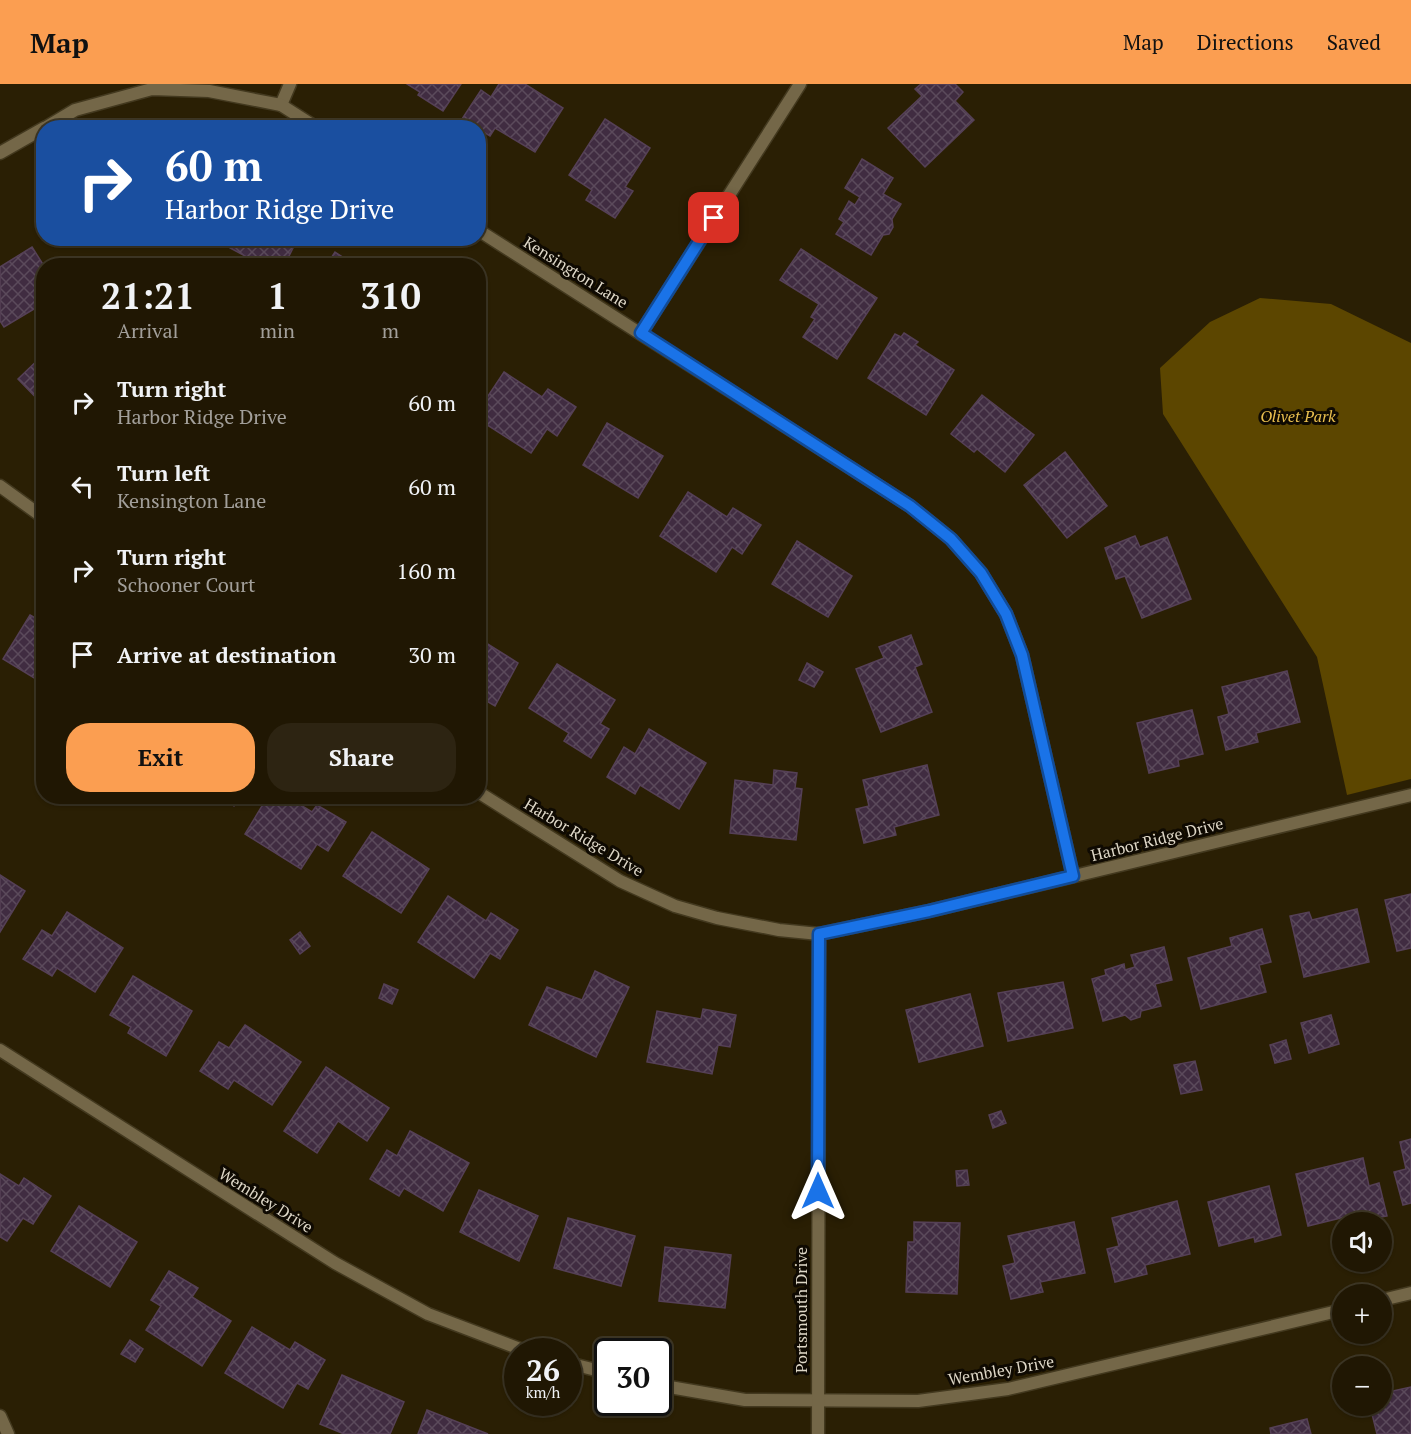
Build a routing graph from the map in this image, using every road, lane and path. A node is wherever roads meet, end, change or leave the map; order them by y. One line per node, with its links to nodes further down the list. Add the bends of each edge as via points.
1 (290, 84): 3 (street)
2 (800, 84): 9 (street)
3 (281, 105): 4 (street, via 209,91 152,89 75,110); 5 (street)
4 (58, 120)
5 (304, 120)
6 (36, 133): 7 (street)
7 (0, 153)
8 (486, 235): 9 (street, Kensington Lane)
9 (641, 333): 14 (street, Kensington Lane, via 910,506 951,539 981,573 1006,614 1022,655)
10 (0, 486): 11 (street)
11 (36, 512)
12 (1411, 795): 14 (street, Harbor Ridge Drive)
13 (486, 797): 15 (street, Harbor Ridge Drive, via 620,881 675,906 768,928)
14 (1073, 876): 15 (street, Harbor Ridge Drive)
15 (819, 934): 22 (street, Portsmouth Drive)
16 (0, 1050): 20 (street, Wembley Drive, via 336,1263 428,1314)
17 (1411, 1293): 18 (street)
18 (1392, 1298)
19 (1332, 1312): 22 (street, Wembley Drive, via 1008,1389 918,1401)
20 (504, 1343)
21 (672, 1387): 22 (street, Wembley Drive, via 746,1400)
22 (817, 1401): 25 (street, Portsmouth Drive)
23 (0, 1416): 24 (street)
24 (8, 1434)
25 (818, 1434)

